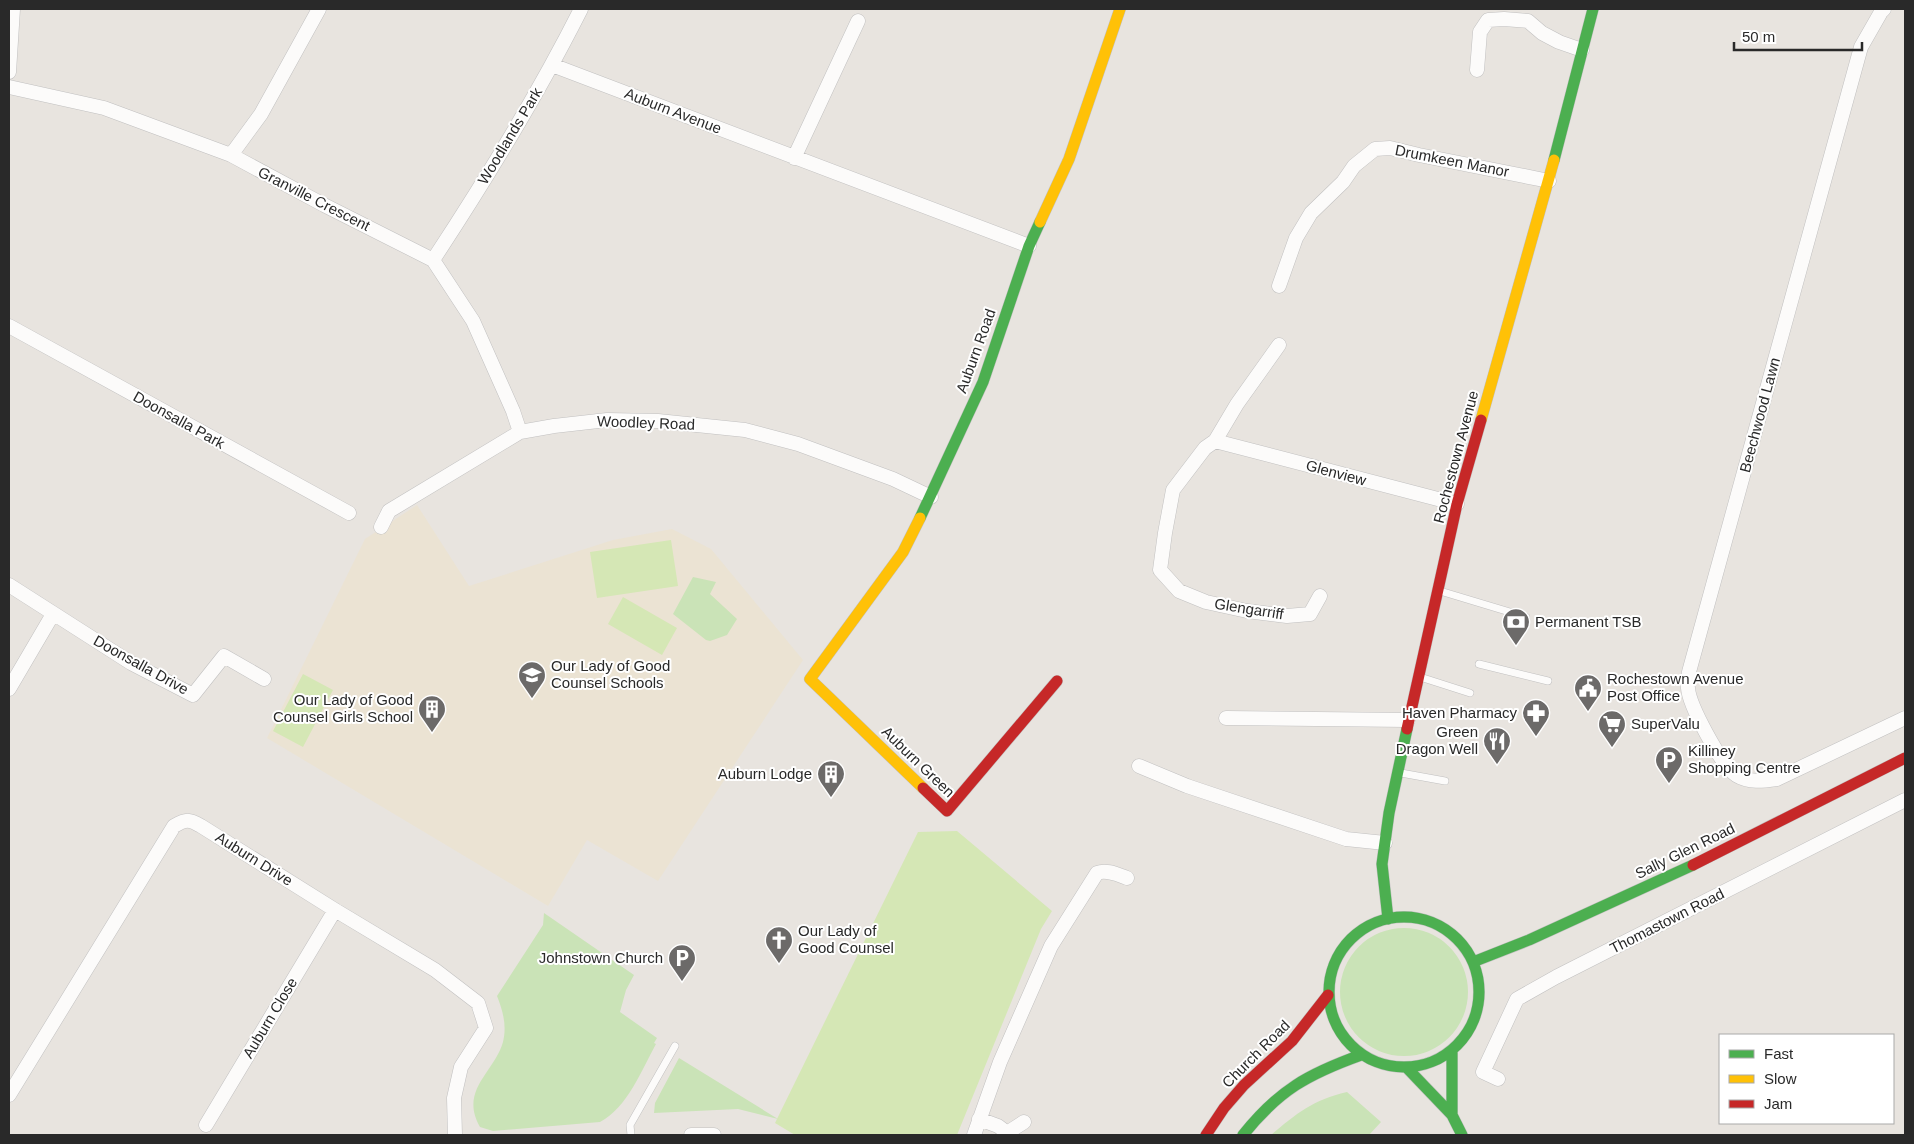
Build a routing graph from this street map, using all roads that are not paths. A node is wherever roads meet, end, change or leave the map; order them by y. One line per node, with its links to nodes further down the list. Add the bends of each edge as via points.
1 (14, 9): 11 (street)
2 (318, 9): 13 (street, via 261,114)
3 (581, 9): 9 (street, Woodlands Park)
4 (1120, 9): 16 (main road, Auburn Road, via 1069,158)
5 (1594, 9): 8 (main road, Rochestown Avenue)
6 (1884, 9): 41 (street, Beechwood Lawn, via 1861,47 1689,672 1688,688 1725,765 1736,775 1755,782 1777,779)
7 (858, 21): 14 (street)
8 (1582, 50): 10 (street, via 1542,33 1528,21 1488,20 1480,32); 15 (main road, Rochestown Avenue)
9 (552, 65): 14 (street, Auburn Avenue); 17 (street, Woodlands Park, via 507,144)
10 (1477, 70)
11 (9, 72)
12 (9, 87): 13 (street, Granville Crescent, via 104,108)
13 (231, 156): 17 (street, Granville Crescent)
14 (794, 158): 16 (street, Auburn Avenue)
15 (1549, 181): 18 (street, Drumkeen Manor, via 1390,148 1375,149 1354,166 1344,182 1312,213 1296,238); 24 (main road, Rochestown Avenue)
16 (1029, 246): 23 (main road, Auburn Road, via 983,382)
17 (433, 260): 21 (street, Granville Crescent, via 473,321)
18 (1279, 286)
19 (9, 326): 25 (street, Doonsalla Park)
20 (1279, 345): 22 (street, via 1236,404)
21 (520, 432): 23 (street, Woodley Road, via 607,420 658,421 745,430 798,444 893,479); 26 (street, Woodley Road, via 389,511)
22 (1215, 441): 24 (street, Glenview); 29 (street, Glengarriff, via 1205,448 1173,490 1160,570 1179,591 1206,602 1247,611 1287,616 1310,614)
23 (931, 497): 35 (main road, Auburn Road, via 903,552)
24 (1458, 504): 28 (main road, Rochestown Avenue)
25 (349, 513)
26 (381, 529)
27 (9, 585): 30 (street, Doonsalla Drive)
28 (1438, 590): 31 (lane); 33 (main road, Rochestown Avenue)
29 (1320, 596)
30 (53, 614): 34 (street, Doonsalla Drive, via 131,663 193,695 224,656); 38 (street)
31 (1526, 617)
32 (1479, 664): 37 (lane)
33 (1418, 676): 39 (lane); 42 (main road, Rochestown Avenue)
34 (264, 679)
35 (810, 679): 36 (main road, Auburn Green, via 947,811)
36 (1057, 681)
37 (1548, 681)
38 (9, 688)
39 (1470, 694)
40 (1226, 718): 42 (street)
41 (1905, 718)
42 (1408, 720): 45 (main road, Rochestown Avenue)
43 (1905, 758): 52 (main road, Sally Glen Road, via 1678,872 1530,940)
44 (1139, 766): 48 (street, via 1187,786 1346,839)
45 (1399, 772): 46 (lane); 48 (main road, Rochestown Avenue)
46 (1445, 781)
47 (1905, 800): 58 (street, Thomastown Road, via 1517,999 1483,1072)
48 (1385, 843): 51 (main road, Rochestown Avenue, via 1382,864)
49 (1127, 878): 61 (street, via 1110,872 1097,873 1051,946 1000,1062)
50 (335, 910): 59 (street, Auburn Drive, via 193,821 185,820 174,826); 63 (street, Auburn Close); 66 (street, Auburn Drive, via 435,970 478,1003 486,1028 462,1067 454,1098)
51 (1388, 919): 52 (main road, via 1420,918 1441,926 1460,942); 53 (main road, via 1375,922 1355,934 1340,951 1331,972)
52 (1473, 962): 55 (main road, via 1479,986 1477,1010 1468,1032)
53 (1328, 995): 56 (main road, via 1332,1018 1344,1038); 71 (main road, Church Road, via 1292,1042 1259,1070 1224,1108)
54 (675, 1046): 67 (lane, via 630,1125)
55 (1452, 1051): 57 (main road, via 1431,1063); 60 (main road)
56 (1361, 1055): 57 (main road, via 1383,1065); 72 (main road, via 1297,1081 1266,1107)
57 (1407, 1068): 60 (main road)
58 (1498, 1079)
59 (9, 1095)
60 (1452, 1114): 65 (main road)
61 (979, 1119): 64 (street); 70 (street)
62 (1024, 1122): 64 (street)
63 (206, 1125)
64 (1009, 1134)
65 (1460, 1134)
66 (456, 1135)
67 (630, 1135)
68 (691, 1135): 69 (street)
69 (714, 1135)
70 (974, 1135)
71 (1206, 1135)
72 (1243, 1135)

